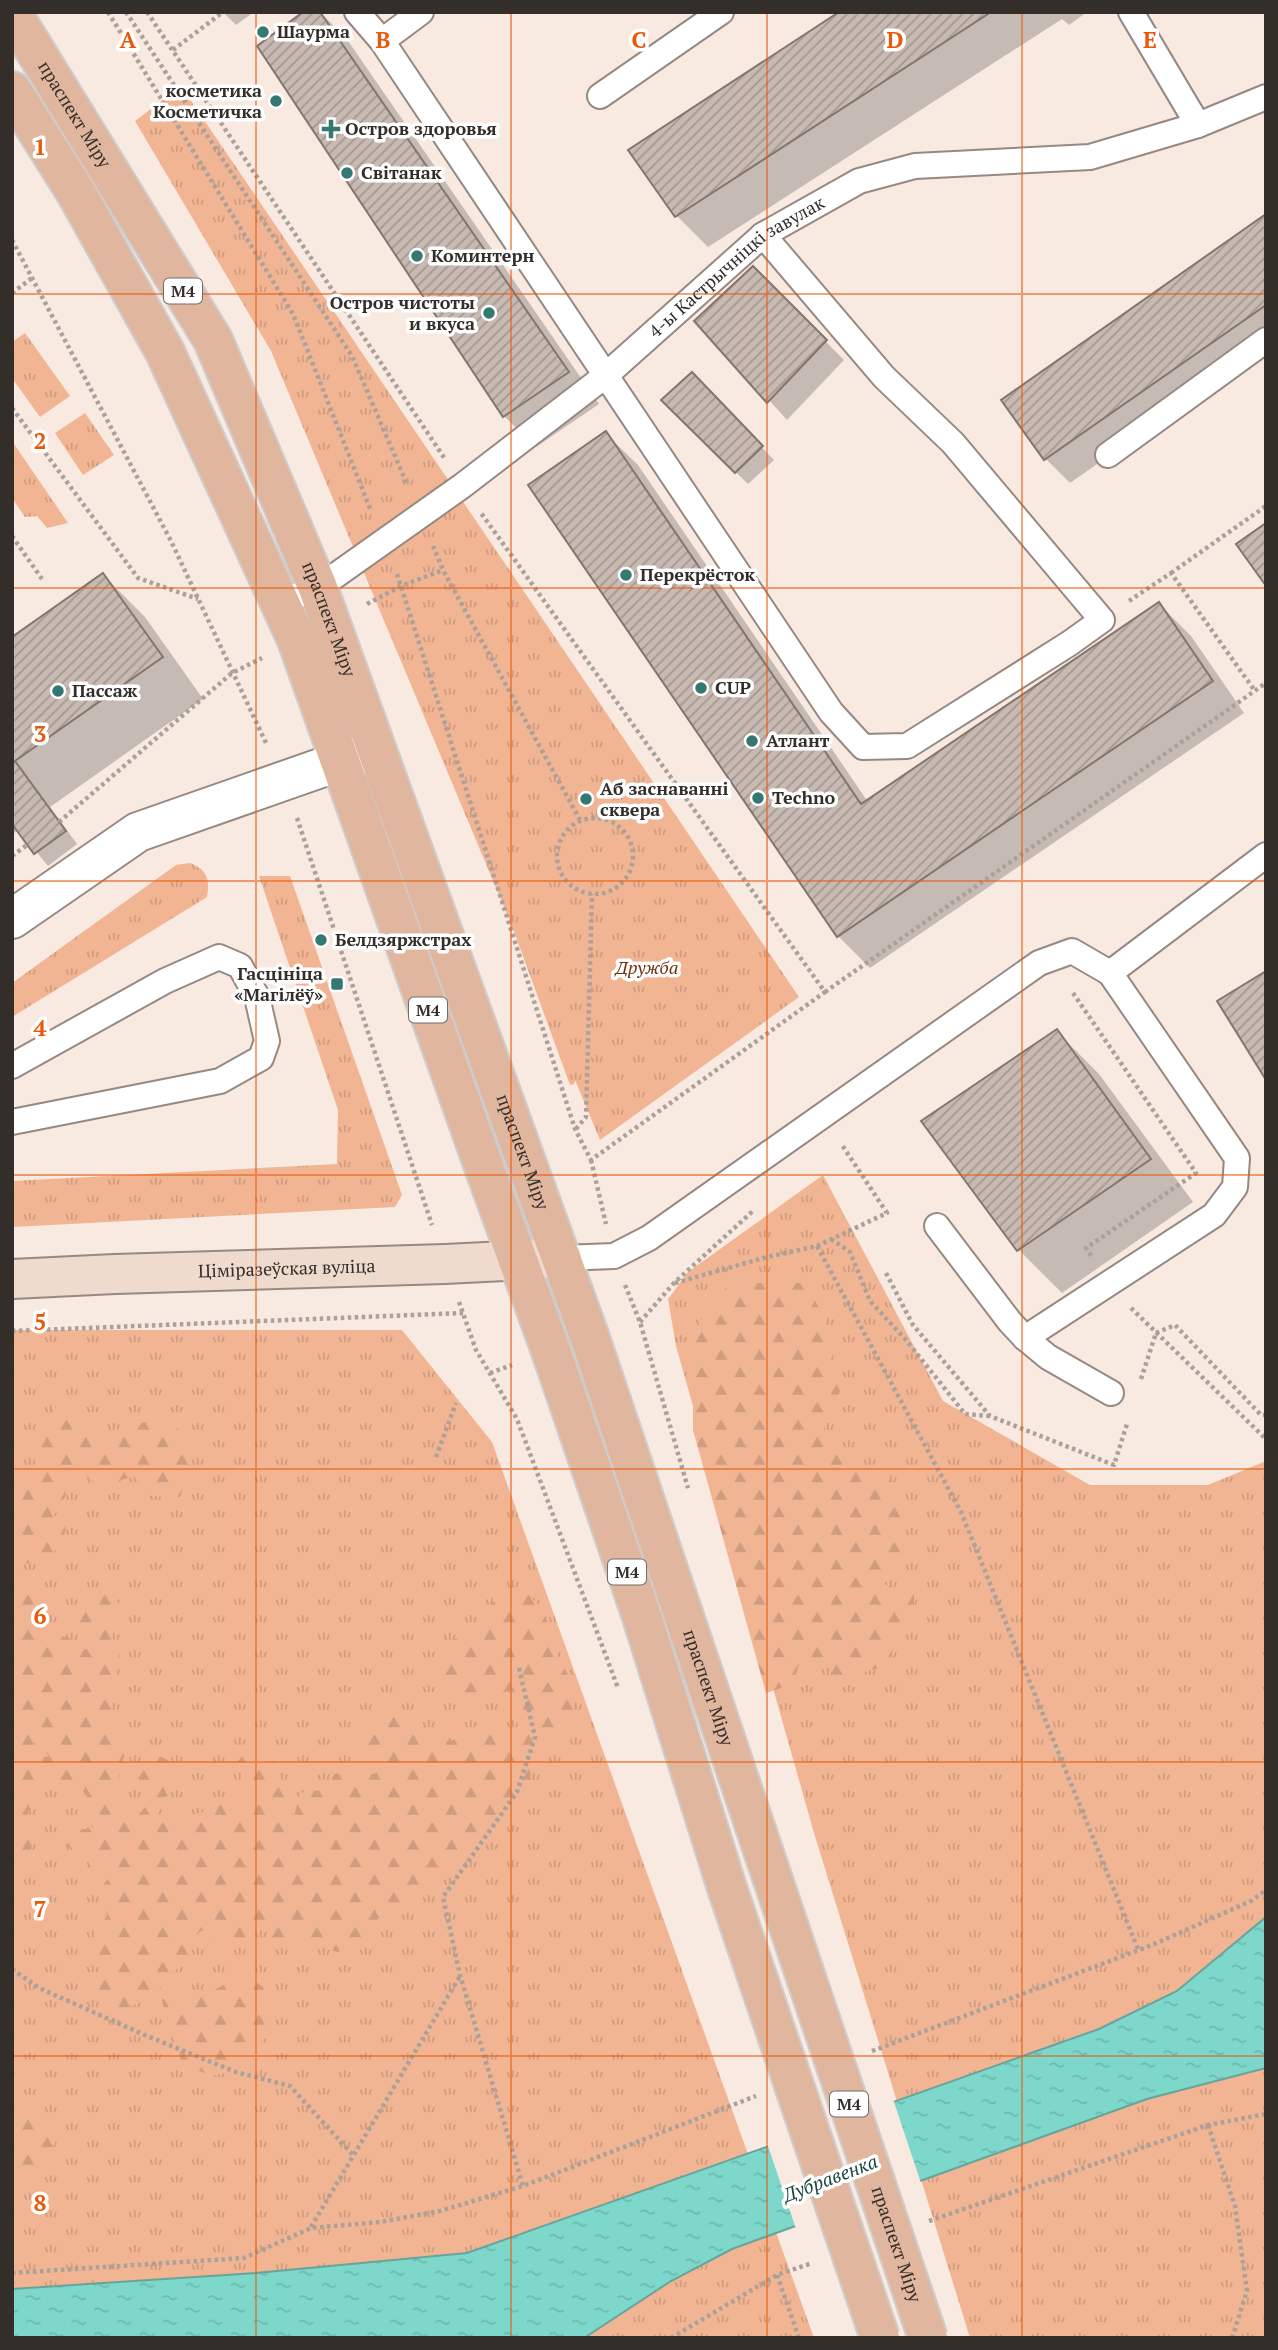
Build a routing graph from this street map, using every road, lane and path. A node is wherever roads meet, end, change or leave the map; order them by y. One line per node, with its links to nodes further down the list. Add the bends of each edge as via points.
1 (107, 12): 28 (path, via 293,314)
2 (126, 12): 26 (path, via 352,356)
3 (147, 12): 11 (path)
4 (223, 12): 11 (path)
5 (357, 12): 10 (lane)
6 (421, 12): 10 (lane)
7 (721, 12): 13 (lane)
8 (1131, 12): 15 (lane)
9 (12, 13): 33 (main road, праспект Міру / М4, via 213,340)
10 (382, 41): 21 (lane)
11 (173, 50): 24 (path)
12 (12, 90): 35 (main road, М4, via 165,352)
13 (600, 96)
14 (1266, 97): 15 (lane, 4-ы Кастрычніцкі завулак)
15 (1198, 125): 16 (lane, 4-ы Кастрычніцкі завулак, via 1090,158 915,166 859,181)
16 (763, 235): 21 (lane, 4-ы Кастрычніцкі завулак); 37 (lane, via 884,377 953,443)
17 (12, 240): 18 (path)
18 (32, 278): 19 (path); 34 (path)
19 (12, 293)
20 (1266, 340): 23 (lane)
21 (605, 376): 24 (lane, 4-ы Кастрычніцкі завулак); 37 (lane, via 831,712 863,747 907,746)
22 (12, 408): 34 (path, via 138,578)
23 (1108, 455)
24 (462, 485): 26 (lane, 4-ы Кастрычніцкі завулак); 54 (path)
25 (1266, 506): 30 (path)
26 (421, 516): 28 (lane, 4-ы Кастрычніцкі завулак); 29 (path)
27 (12, 536): 31 (path)
28 (385, 541): 32 (path); 33 (lane, 4-ы Кастрычніцкі завулак)
29 (443, 570): 32 (path); 45 (path)
30 (1171, 573): 37 (path); 41 (path)
31 (42, 579)
32 (401, 586): 36 (path); 57 (path)
33 (318, 588): 35 (lane, 4-ы Кастрычніцкі завулак); 42 (main road, праспект Міру / М4)
34 (198, 599): 39 (path)
35 (279, 602): 43 (main road, М4)
36 (363, 607)
37 (1102, 620)
38 (262, 658): 39 (path)
39 (232, 673): 44 (path); 46 (path)
40 (1266, 683): 41 (path)
41 (1255, 691): 54 (path)
42 (377, 748): 43 (street); 63 (main road, праспект Міру / М4)
43 (339, 761): 44 (street); 64 (main road, М4)
44 (284, 779): 51 (street, via 138,832); 65 (path)
45 (580, 820): 50 (path, via 561,836 557,861 568,884); 50 (path, via 605,818 626,832 632,843 632,868 625,879 616,888)
46 (59, 822)
47 (27, 845): 49 (path)
48 (1266, 855): 52 (lane)
49 (12, 856)
50 (592, 894): 57 (path, via 586,1117)
51 (12, 919)
52 (1110, 973): 63 (lane, via 1072,951 1039,963 649,1238 614,1256); 68 (lane, via 1237,1158 1235,1187 1214,1215)
53 (1066, 984): 68 (path, via 1196,1173 1086,1248)
54 (825, 992): 57 (path, via 591,1160)
55 (12, 1066): 56 (lane, via 165,981 219,957 240,966 257,997 267,1041 261,1058 220,1081)
56 (12, 1122)
57 (576, 1129)
58 (832, 1151): 61 (path, via 842,1144 887,1213)
59 (762, 1202): 69 (path)
60 (937, 1226): 74 (lane)
61 (831, 1239): 62 (path); 80 (path, via 850,1252 870,1301 965,1414)
62 (817, 1246): 69 (path); 86 (path, via 961,1512)
63 (562, 1258): 64 (main road, Ціміразеўская вуліца); 103 (main road, праспект Міру / М4, bridge)
64 (518, 1259): 65 (main road, Ціміразеўская вуліца); 102 (main road, М4, bridge, via 638,1605 727,1888)
65 (445, 1265): 67 (main road, Ціміразеўская вуліца); 70 (path)
66 (886, 1273): 80 (path, via 913,1325)
67 (12, 1279)
68 (1109, 1282): 74 (lane)
69 (674, 1283): 71 (path)
70 (463, 1313): 72 (path); 84 (path, via 476,1350 517,1419)
71 (640, 1322)
72 (12, 1331)
73 (1156, 1333): 75 (path); 79 (path, via 1175,1325 1261,1415); 81 (path)
74 (1025, 1338): 76 (lane, via 1048,1357)
75 (1139, 1386)
76 (1111, 1393)
77 (456, 1404): 82 (path)
78 (1130, 1412): 80 (path, via 1114,1465)
79 (1266, 1415)
80 (990, 1416)
81 (1266, 1438)
82 (436, 1457)
83 (519, 1668): 88 (path, via 535,1737 517,1792 443,1897)
84 (619, 1691)
85 (1266, 1890): 86 (path, via 1251,1901)
86 (1138, 1949): 89 (path)
87 (12, 1969): 93 (path, via 40,1987 147,2036 236,2073 290,2086)
88 (460, 1975): 93 (path); 94 (path)
89 (867, 2053)
90 (765, 2092): 94 (path)
91 (1266, 2114): 92 (path)
92 (1208, 2125): 95 (path); 104 (path, via 1235,2206 1247,2291)
93 (353, 2155): 96 (path)
94 (523, 2186): 96 (path, via 440,2211)
95 (920, 2225)
96 (311, 2228): 98 (path, via 244,2258)
97 (816, 2261): 99 (path)
98 (12, 2273)
99 (777, 2275): 100 (path); 101 (path)
100 (671, 2338)
101 (799, 2338)
102 (880, 2338)
103 (928, 2338)
104 (1232, 2338)

